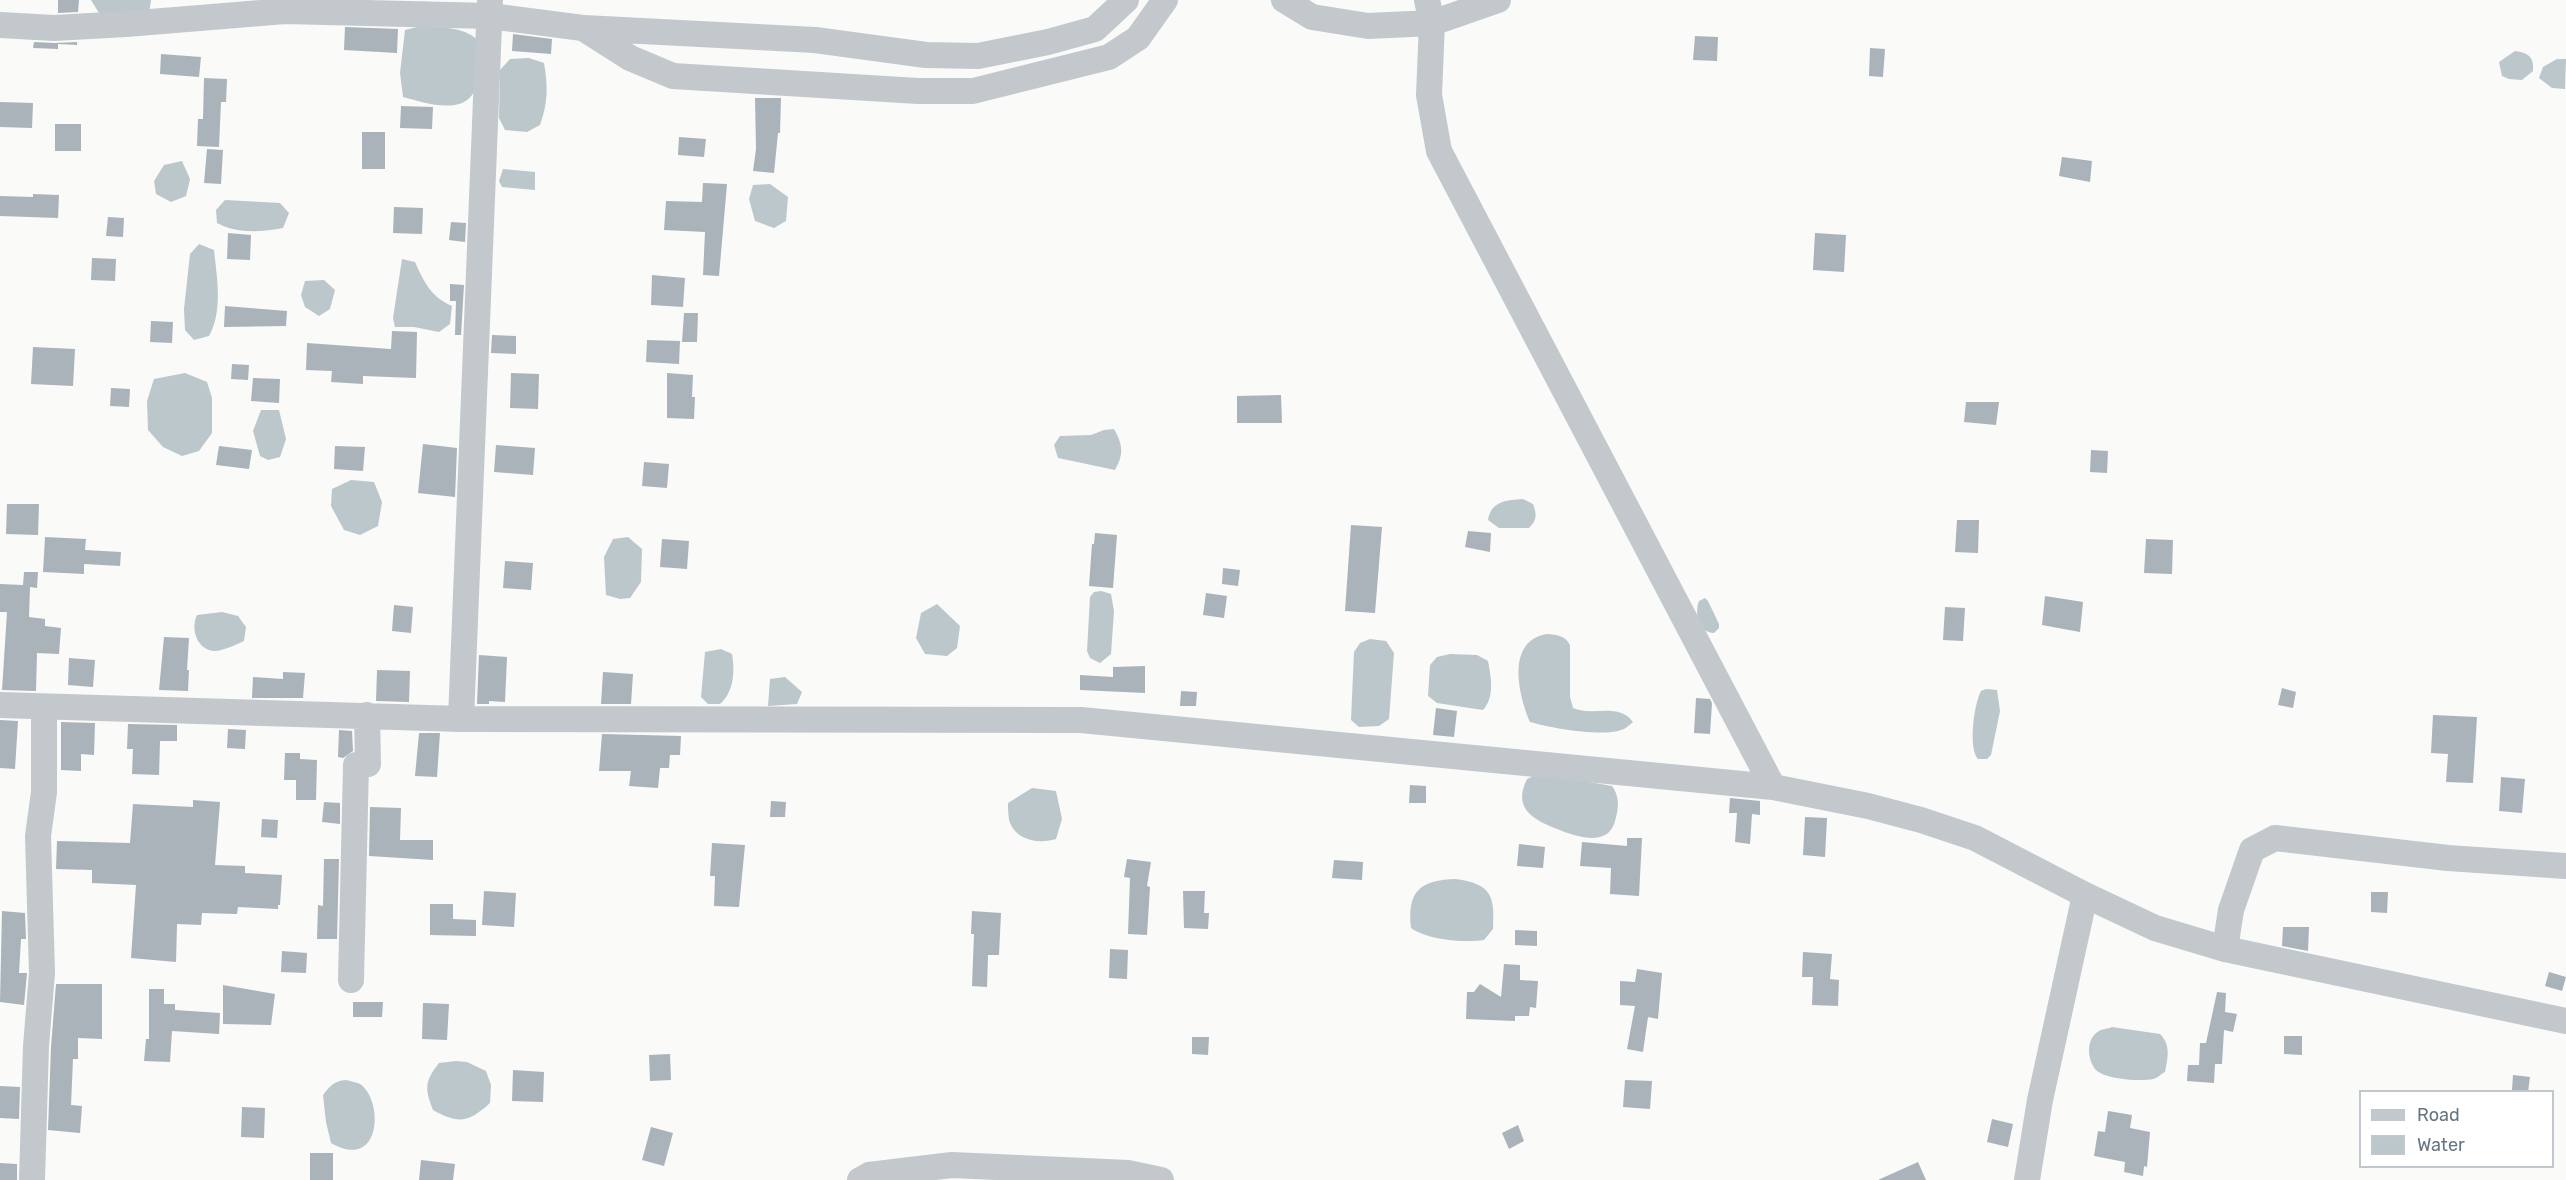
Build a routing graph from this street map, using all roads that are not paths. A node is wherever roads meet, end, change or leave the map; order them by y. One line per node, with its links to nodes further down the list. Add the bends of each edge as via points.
1 (1126, 0): 8 (street, via 1095,29 978,56 926,55 815,40)
2 (1165, 0): 8 (street, via 1138,38 1109,57 973,91 673,76 630,58)
3 (1284, 0): 6 (street, via 1312,16 1368,26)
4 (1498, 0): 6 (street)
5 (490, 8): 7 (street, via 285,11 54,28); 8 (street); 12 (street)
6 (1430, 11): 13 (street, via 1429,95 1439,151)
7 (0, 25)
8 (583, 28)
9 (0, 705): 10 (street)
10 (44, 707): 11 (street); 19 (street, via 44,792 38,836 42,973)
11 (367, 715): 12 (street); 17 (street, via 368,764 356,765)
12 (461, 720): 13 (street, via 1081,720)
13 (1773, 787): 15 (street, via 1868,806 1975,838)
14 (2566, 866): 16 (street, via 2448,858 2275,838 2252,850 2231,910)
15 (2085, 895): 16 (street, via 2155,928); 22 (street, via 2040,1100)
16 (2225, 949): 18 (street)
17 (351, 980)
18 (2566, 1021)
19 (32, 1180)
20 (860, 1180): 21 (street, via 869,1175 952,1165 1128,1173)
21 (1161, 1180)
22 (2027, 1180)

